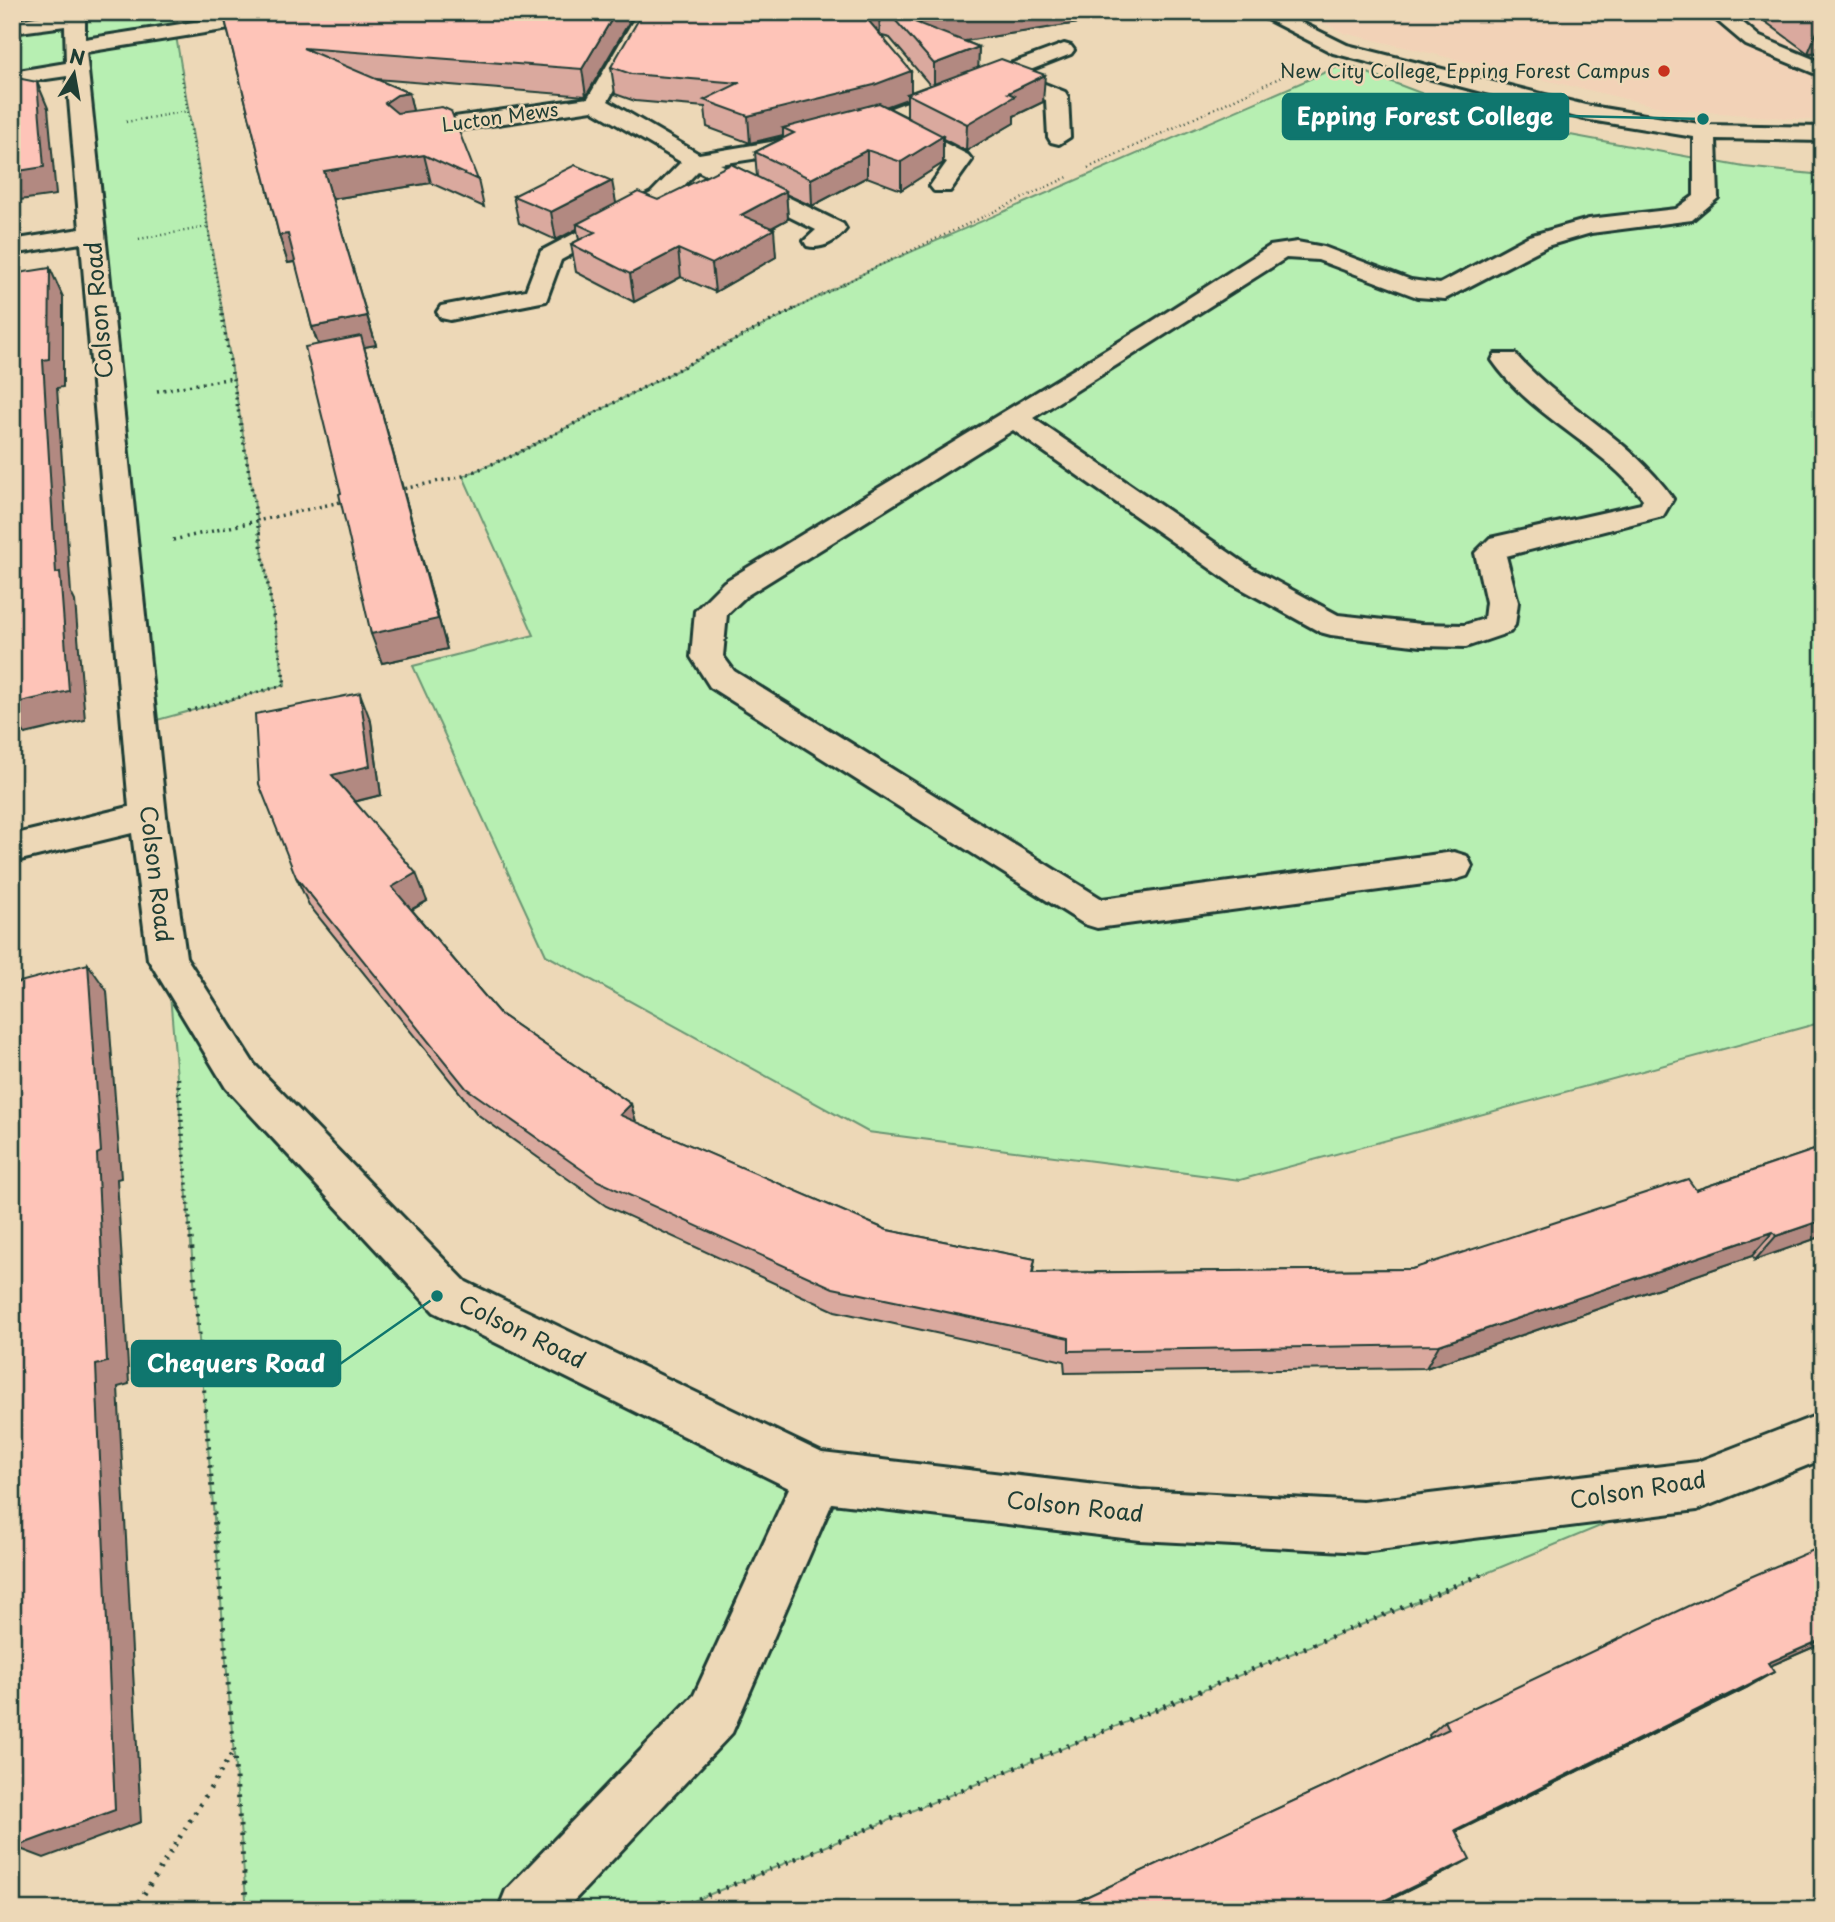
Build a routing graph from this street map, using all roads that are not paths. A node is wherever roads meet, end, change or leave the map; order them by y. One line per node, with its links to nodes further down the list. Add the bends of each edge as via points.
1 (299, 12): 6 (street, via 174,31)
2 (648, 12): 13 (street)
3 (1263, 12): 16 (street, via 1340,49 1584,112)
4 (1717, 12): 8 (street, via 1753,41)
5 (12, 27): 6 (street)
6 (76, 37): 10 (street); 21 (street, Colson Road)
7 (1055, 44): 9 (street)
8 (1823, 71)
9 (1000, 74): 12 (street); 18 (street, via 1057,97)
10 (12, 78)
11 (912, 82): 12 (street)
12 (928, 101): 14 (street)
13 (596, 103): 15 (street, Lucton Mews); 19 (street)
14 (883, 118): 19 (street, via 772,149); 20 (street, via 960,160)
15 (405, 131)
16 (1705, 132): 17 (street); 26 (street, via 1706,198 1683,215 1589,226 1538,241 1445,291 1426,292 1402,285 1324,254 1279,251)
17 (1823, 134)
18 (1059, 137)
19 (695, 161): 22 (street, via 834,229); 24 (street, via 659,198 550,256 537,296)
20 (942, 186)
21 (92, 240): 23 (street); 27 (street, Colson Road)
22 (816, 240)
23 (12, 247)
24 (450, 312)
25 (1505, 360): 26 (street, via 1537,394 1630,463 1658,499 1652,510 1630,518 1501,545 1490,553 1502,602 1499,625 1466,636 1331,625 1242,576)
26 (1014, 418): 29 (street, via 735,589 710,611 707,657 722,679 1097,914)
27 (148, 816): 28 (street); 31 (street, Colson Road, via 167,959 240,1076 450,1297)
28 (12, 849)
29 (1454, 866)
30 (1823, 1436): 31 (street, Colson Road, via 1697,1486 1363,1527 1140,1515)
31 (819, 1477): 32 (street, via 713,1714)
32 (526, 1910)

